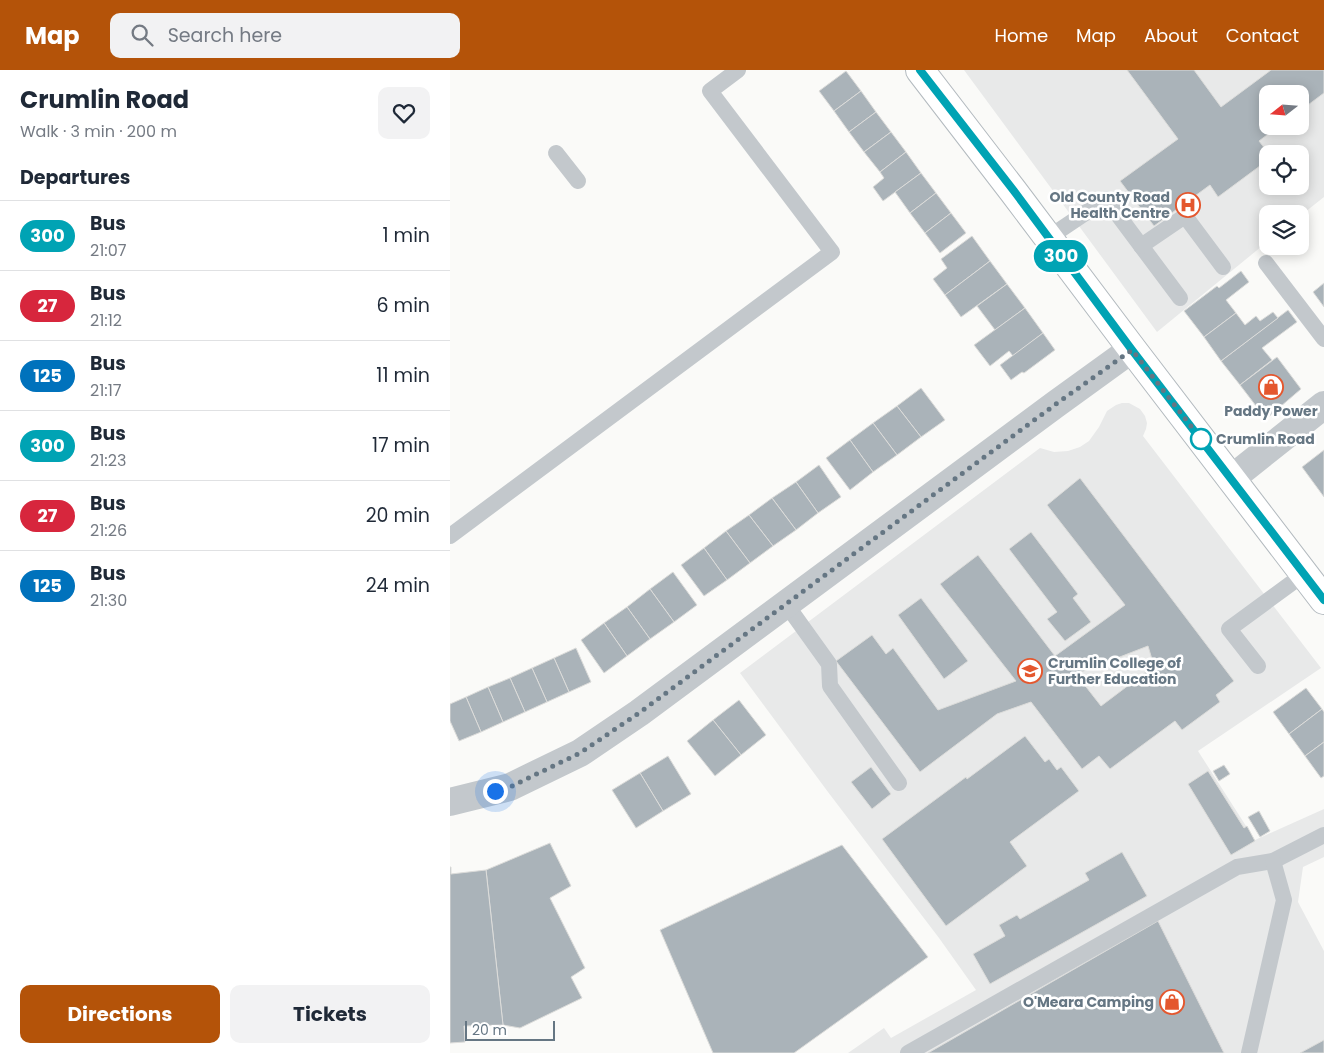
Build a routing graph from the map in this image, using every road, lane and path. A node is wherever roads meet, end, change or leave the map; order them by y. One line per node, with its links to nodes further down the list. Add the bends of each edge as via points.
1 (738, 70): 14 (lane, via 710,91 832,252)
2 (920, 70): 5 (main road)
3 (556, 153): 4 (lane)
4 (578, 181)
5 (1048, 238): 6 (lane, via 1106,199); 11 (main road)
6 (1141, 246): 8 (lane, via 1184,216); 9 (lane)
7 (1266, 263): 10 (lane)
8 (1224, 267)
9 (1180, 298)
10 (1324, 338)
11 (1132, 350): 13 (main road); 17 (street)
12 (1324, 405): 13 (street)
13 (1232, 478): 15 (main road)
14 (450, 536)
15 (1304, 574): 16 (main road); 18 (lane, via 1228,629)
16 (1324, 600)
17 (786, 604): 19 (lane, via 829,664 830,686); 20 (street, via 580,753 510,787)
18 (1258, 666)
19 (899, 783)
20 (450, 802)
21 (1324, 835): 22 (lane)
22 (1273, 861): 23 (lane, via 1237,867); 24 (lane, via 1284,900)
23 (908, 1053)
24 (1249, 1053)

